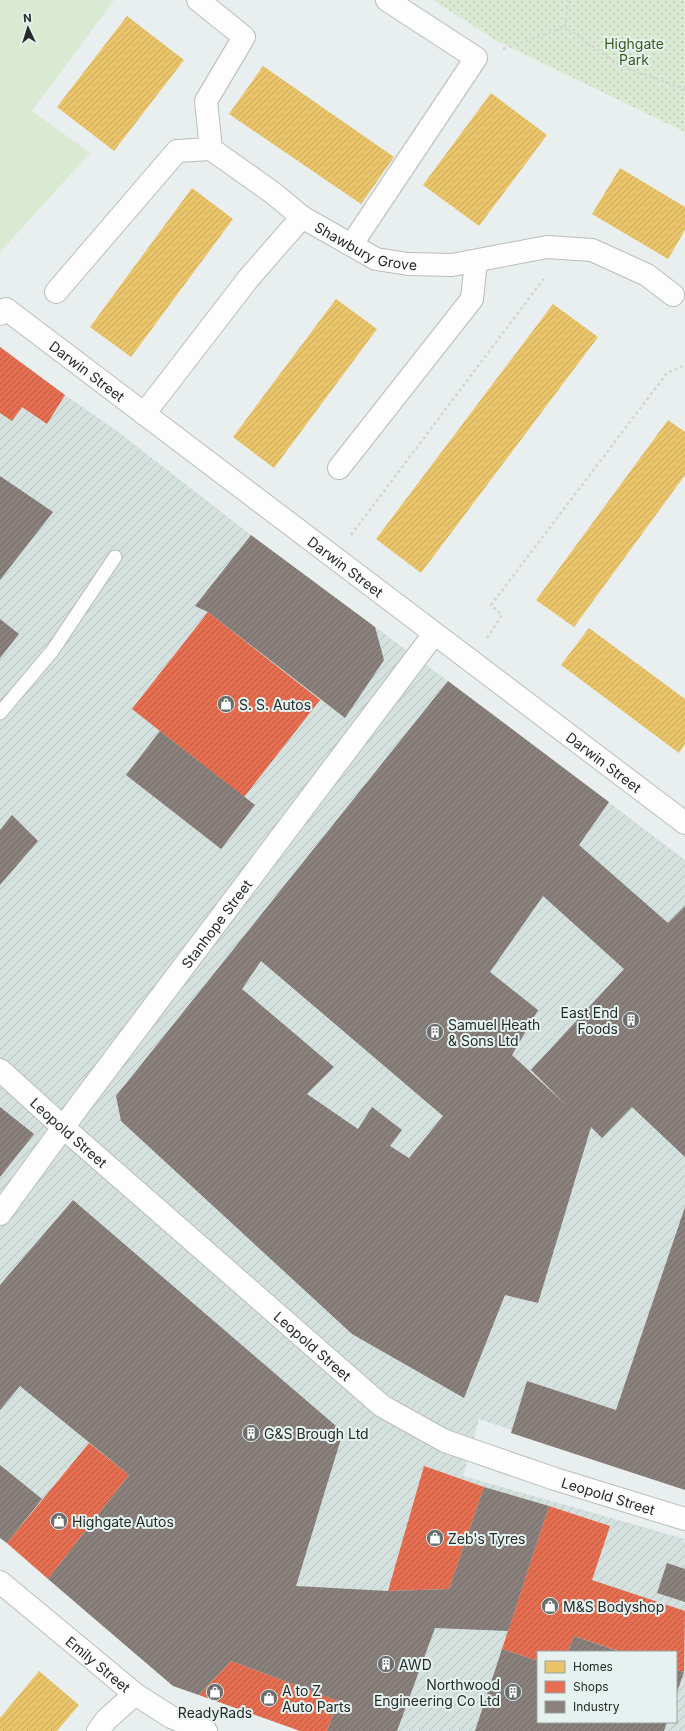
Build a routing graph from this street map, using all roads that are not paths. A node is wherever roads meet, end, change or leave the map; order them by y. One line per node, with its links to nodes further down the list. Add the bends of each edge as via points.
1 (198, 0): 3 (street, via 244,37 206,101)
2 (387, 0): 5 (street, via 476,58)
3 (211, 149): 4 (street); 7 (street, via 177,151)
4 (302, 217): 5 (street, Shawbury Grove); 10 (street, Shawbury Grove, via 248,279)
5 (352, 244): 6 (street, Shawbury Grove, via 376,259 408,264 452,265)
6 (476, 261): 8 (street, Shawbury Grove, via 547,247 592,250 647,275); 11 (street, via 472,299)
7 (56, 292)
8 (672, 295)
9 (3, 311): 10 (street, Darwin Street)
10 (144, 414): 13 (street, Darwin Street)
11 (339, 468)
12 (115, 557): 14 (lane, via 52,650)
13 (434, 634): 15 (street, Darwin Street); 17 (street, Stanhope Street)
14 (0, 713)
15 (685, 823)
16 (0, 1070): 17 (street, Leopold Street)
17 (64, 1128): 18 (street, Stanhope Street); 19 (street, Leopold Street, via 382,1406 445,1441)
18 (0, 1214)
19 (685, 1519)
20 (1, 1584): 21 (street, Emily Street)
21 (135, 1694): 22 (street, via 106,1720); 23 (street, Emily Street, via 171,1717)
22 (98, 1731)
23 (206, 1731)

